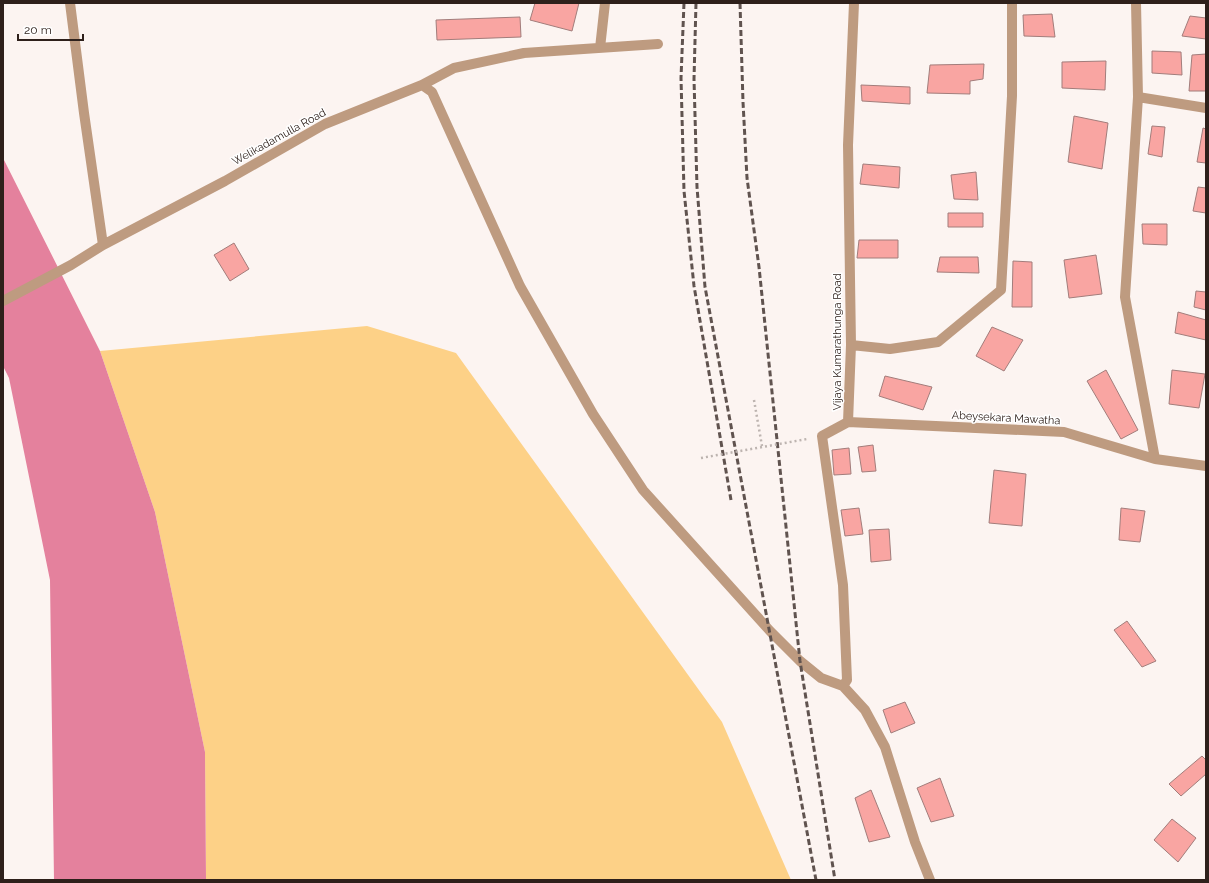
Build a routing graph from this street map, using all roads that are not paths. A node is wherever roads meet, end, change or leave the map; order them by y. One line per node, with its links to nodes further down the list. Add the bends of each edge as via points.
1 (70, 3): 11 (street)
2 (605, 3): 7 (street)
3 (854, 3): 13 (street, Vijaya Kumarathunga Road, via 848,146)
4 (1012, 3): 13 (street, via 1012,96 1000,290 938,342 890,349)
5 (1136, 3): 9 (street)
6 (658, 44): 7 (street, Welikadamulla Road)
7 (600, 48): 8 (street, Welikadamulla Road, via 524,53 454,68)
8 (422, 86): 11 (street, Welikadamulla Road, via 325,124 225,181); 17 (street, via 432,92 520,286 593,414 643,490 785,646 821,678)
9 (1138, 97): 10 (street); 15 (street, via 1125,297)
10 (1206, 108)
11 (103, 245): 12 (street, Welikadamulla Road)
12 (3, 301)
13 (850, 345): 14 (street, Vijaya Kumarathunga Road)
14 (848, 422): 15 (street, Abeysekara Mawatha, via 1064,432); 17 (street, Vijaya Kumarathunga Road, via 822,436 843,585 847,680)
15 (1155, 459): 16 (street, Abeysekara Mawatha)
16 (1206, 466)
17 (843, 686): 18 (street, via 865,710 885,747 915,842)
18 (930, 880)

